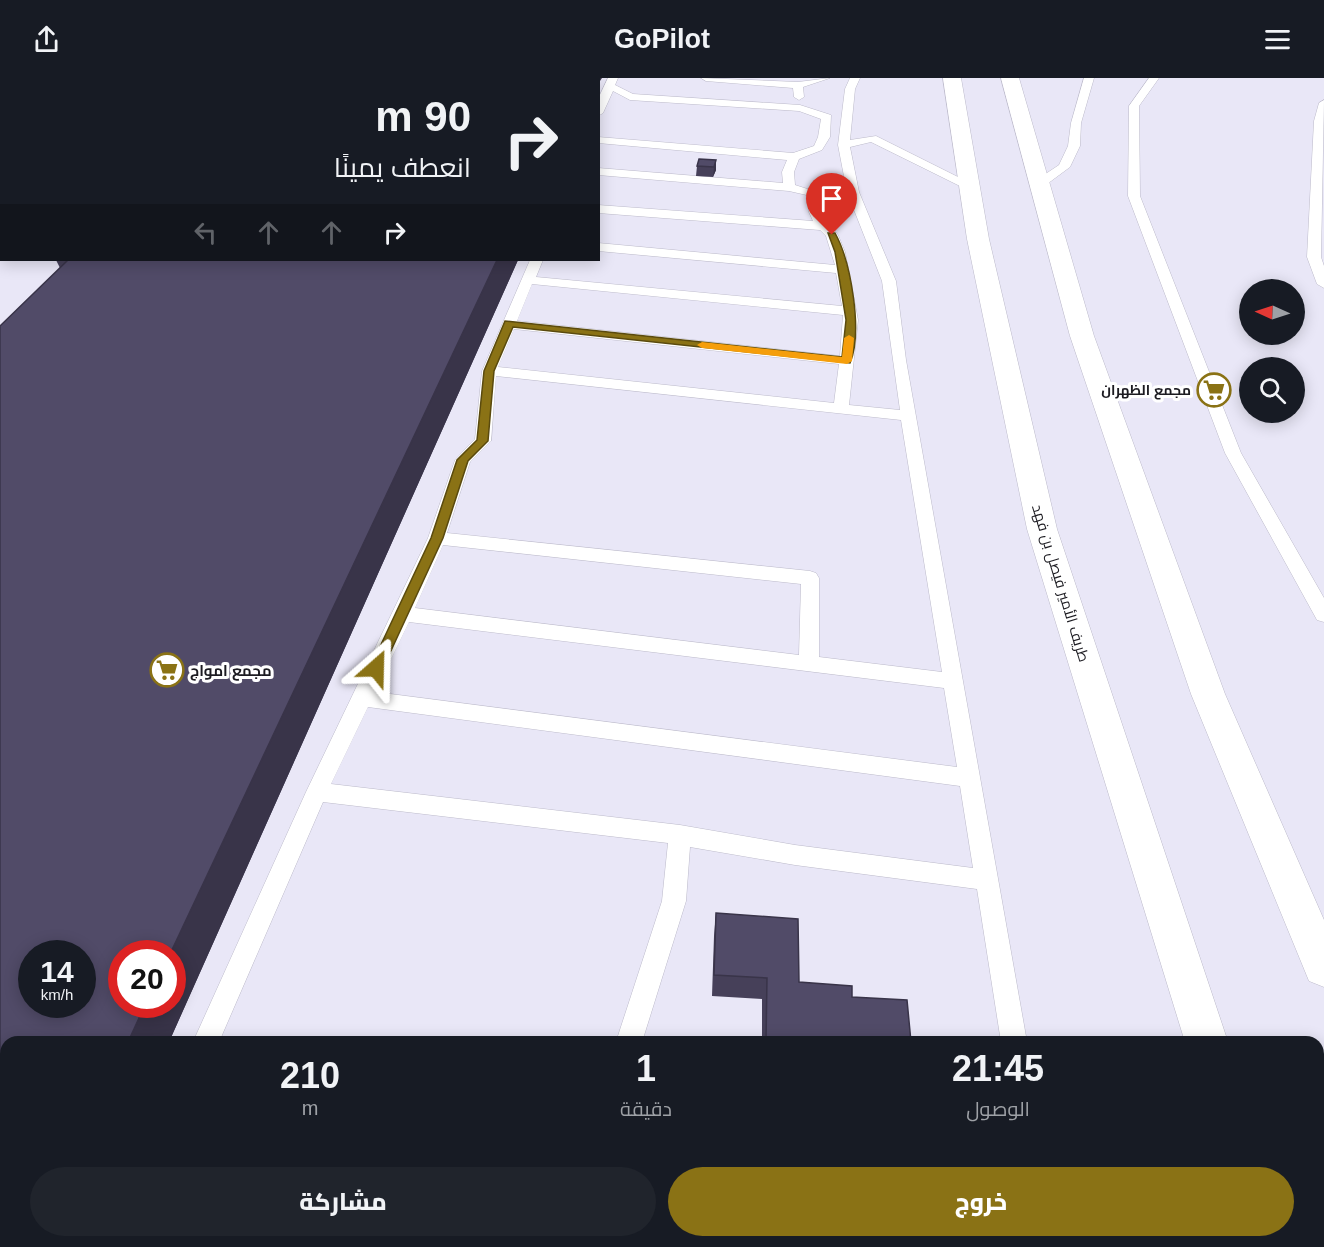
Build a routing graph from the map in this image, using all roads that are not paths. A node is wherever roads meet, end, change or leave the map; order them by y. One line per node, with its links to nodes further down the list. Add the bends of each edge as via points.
1 (706, 78): 9 (lane)
2 (825, 78): 9 (lane)
3 (855, 78): 14 (lane, via 850,89)
4 (952, 78): 18 (main road, طريف الأمير فيصل بن فهد)
5 (1010, 78): 17 (main road)
6 (1089, 78): 17 (lane, via 1076,123 1074,146 1064,167)
7 (1154, 78): 35 (lane, via 1134,106 1134,196 1233,453)
8 (611, 82): 11 (lane); 12 (lane, via 630,97)
9 (798, 85): 12 (lane)
10 (1324, 103): 26 (lane, via 1314,257)
11 (600, 107)
12 (800, 108): 15 (lane, via 827,117 818,148)
13 (600, 140): 15 (lane)
14 (844, 145): 18 (lane, via 872,138); 32 (lane, via 853,192 889,281)
15 (794, 157): 19 (lane, via 788,172)
16 (600, 171): 19 (lane)
17 (1039, 184): 43 (main road, via 1082,336 1208,694)
18 (970, 186): 47 (main road, طريف الأمير فيصل بن فهد, via 978,239 1042,529)
19 (789, 187): 21 (lane, via 817,194 815,212)
20 (600, 209): 21 (lane)
21 (823, 226): 24 (lane, via 832,235)
22 (600, 246): 24 (lane)
23 (536, 261): 25 (lane)
24 (842, 270): 27 (lane)
25 (528, 280): 27 (lane); 28 (lane)
26 (1324, 284)
27 (849, 311): 29 (lane)
28 (509, 324): 29 (lane); 30 (lane)
29 (847, 361): 31 (lane)
30 (489, 371): 31 (lane); 33 (lane, via 483,441 463,460)
31 (841, 408): 32 (lane)
32 (908, 416): 37 (lane)
33 (437, 538): 34 (lane); 36 (lane, via 810,578)
34 (403, 615): 36 (lane); 38 (lane)
35 (1324, 615)
36 (809, 663): 37 (lane)
37 (952, 681): 39 (lane)
38 (362, 698): 39 (lane); 40 (lane)
39 (970, 778): 42 (lane)
40 (317, 792): 41 (lane); 44 (lane)
41 (680, 835): 42 (lane, via 795,855); 45 (lane, via 674,901)
42 (987, 880): 46 (lane)
43 (1324, 967)
44 (209, 1036)
45 (631, 1036)
46 (1013, 1036)
47 (1205, 1036)

